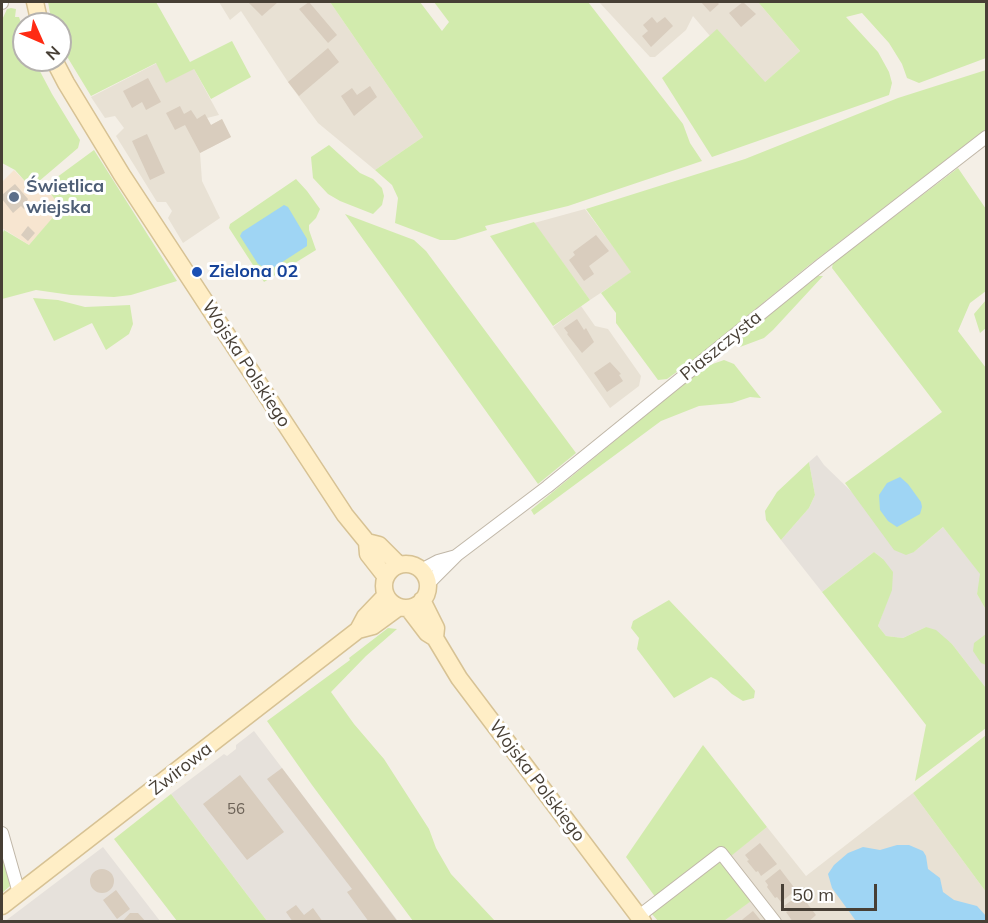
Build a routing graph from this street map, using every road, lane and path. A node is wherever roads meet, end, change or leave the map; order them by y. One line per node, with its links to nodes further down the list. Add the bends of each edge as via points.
1 (60, 72): 3 (street, Wojska Polskiego, via 122,175 345,515)
2 (987, 137): 6 (street, Piaszczysta, via 822,264 547,488 457,555)
3 (367, 542): 4 (street, Wojska Polskiego, via 379,546); 5 (street, Wojska Polskiego, via 368,555)
4 (399, 566): 5 (street); 6 (street, via 409,565)
5 (386, 577): 7 (street)
6 (415, 594): 7 (street, via 393,604); 8 (street, Żwirowa, via 373,626); 12 (street, Wojska Polskiego, via 427,633 435,638 459,678)
7 (386, 595): 8 (street, Żwirowa)
8 (358, 630): 10 (street, Żwirowa)
9 (2, 832): 10 (street)
10 (19, 892): 11 (street, Żwirowa)
11 (2, 906)
12 (641, 919): 13 (street, via 721,853)
13 (775, 921)

